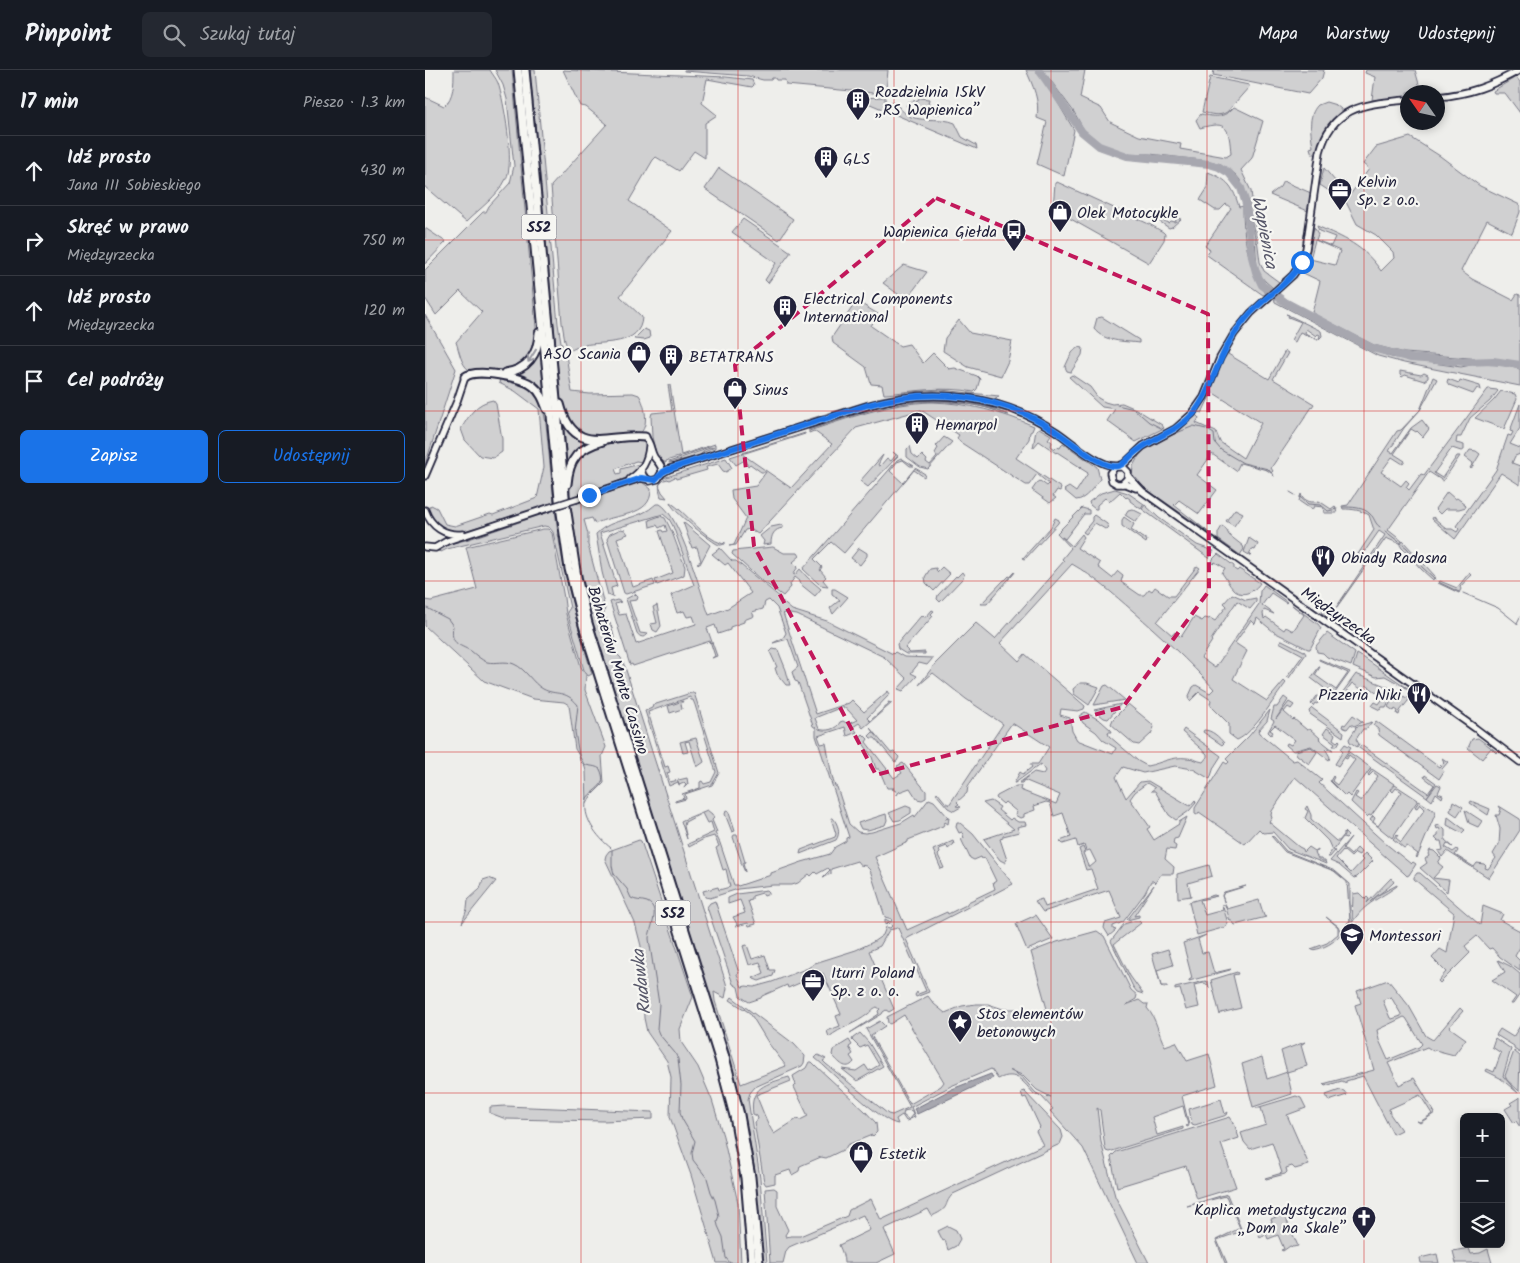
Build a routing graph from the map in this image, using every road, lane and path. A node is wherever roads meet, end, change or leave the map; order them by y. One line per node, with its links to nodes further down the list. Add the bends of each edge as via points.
1 (518, 70): 6 (highway, Bohaterów Monte Cassino / S52)
2 (525, 70): 9 (highway, Bohaterów Monte Cassino / S52)
3 (1520, 70): 4 (main road, via 1477,91)
4 (1445, 96)
5 (1400, 101): 13 (main road, via 1362,106 1343,115 1332,126 1320,152 1307,243 1296,271 1251,313 1234,334 1195,411 1178,427)
6 (541, 310): 7 (highway, one-way to 7, via 538,345 531,360 514,372); 10 (highway, Bohaterów Monte Cassino / S52)
7 (492, 374): 8 (highway); 10 (highway, via 518,378 532,385 543,398)
8 (465, 376): 23 (main road)
9 (554, 384): 12 (highway, via 564,418 572,430 587,438); 28 (highway, Bohaterów Monte Cassino / S52)
10 (551, 423): 36 (highway, Bohaterów Monte Cassino / S52, via 562,528 575,597 719,1059 745,1178)
11 (647, 439): 12 (highway); 16 (main road); 17 (main road)
12 (609, 440): 28 (highway, via 589,446 575,457 568,474)
13 (1137, 451): 18 (main road); 22 (main road)
14 (1094, 457): 15 (main road, via 1045,425 1010,409 974,399 933,395 873,404); 18 (main road); 21 (main road)
15 (694, 461): 17 (main road, via 668,465); 20 (main road)
16 (646, 462): 17 (main road); 19 (main road)
17 (659, 463): 20 (main road)
18 (1118, 466): 21 (main road); 22 (main road)
19 (641, 469): 24 (main road); 26 (main road)
20 (662, 473): 24 (main road, via 655,480)
21 (1110, 474): 25 (main road, via 1113,482)
22 (1128, 474): 25 (main road); 27 (main road, Międzyrzecka)
23 (425, 476)
24 (646, 479): 26 (main road)
25 (1122, 484): 27 (main road, Międzyrzecka)
26 (620, 485): 32 (main road, bridge)
27 (1141, 491): 35 (main road, Międzyrzecka)
28 (566, 506): 37 (highway, Bohaterów Monte Cassino / S52, via 588,623 725,1057 740,1115 751,1177)
29 (425, 510): 31 (main road, via 429,521)
30 (427, 527): 31 (main road)
31 (438, 528): 32 (main road, via 449,534); 33 (main road, via 443,536)
32 (472, 533): 33 (main road)
33 (439, 545): 34 (main road)
34 (426, 547)
35 (1520, 762)
36 (752, 1263)
37 (759, 1263)

